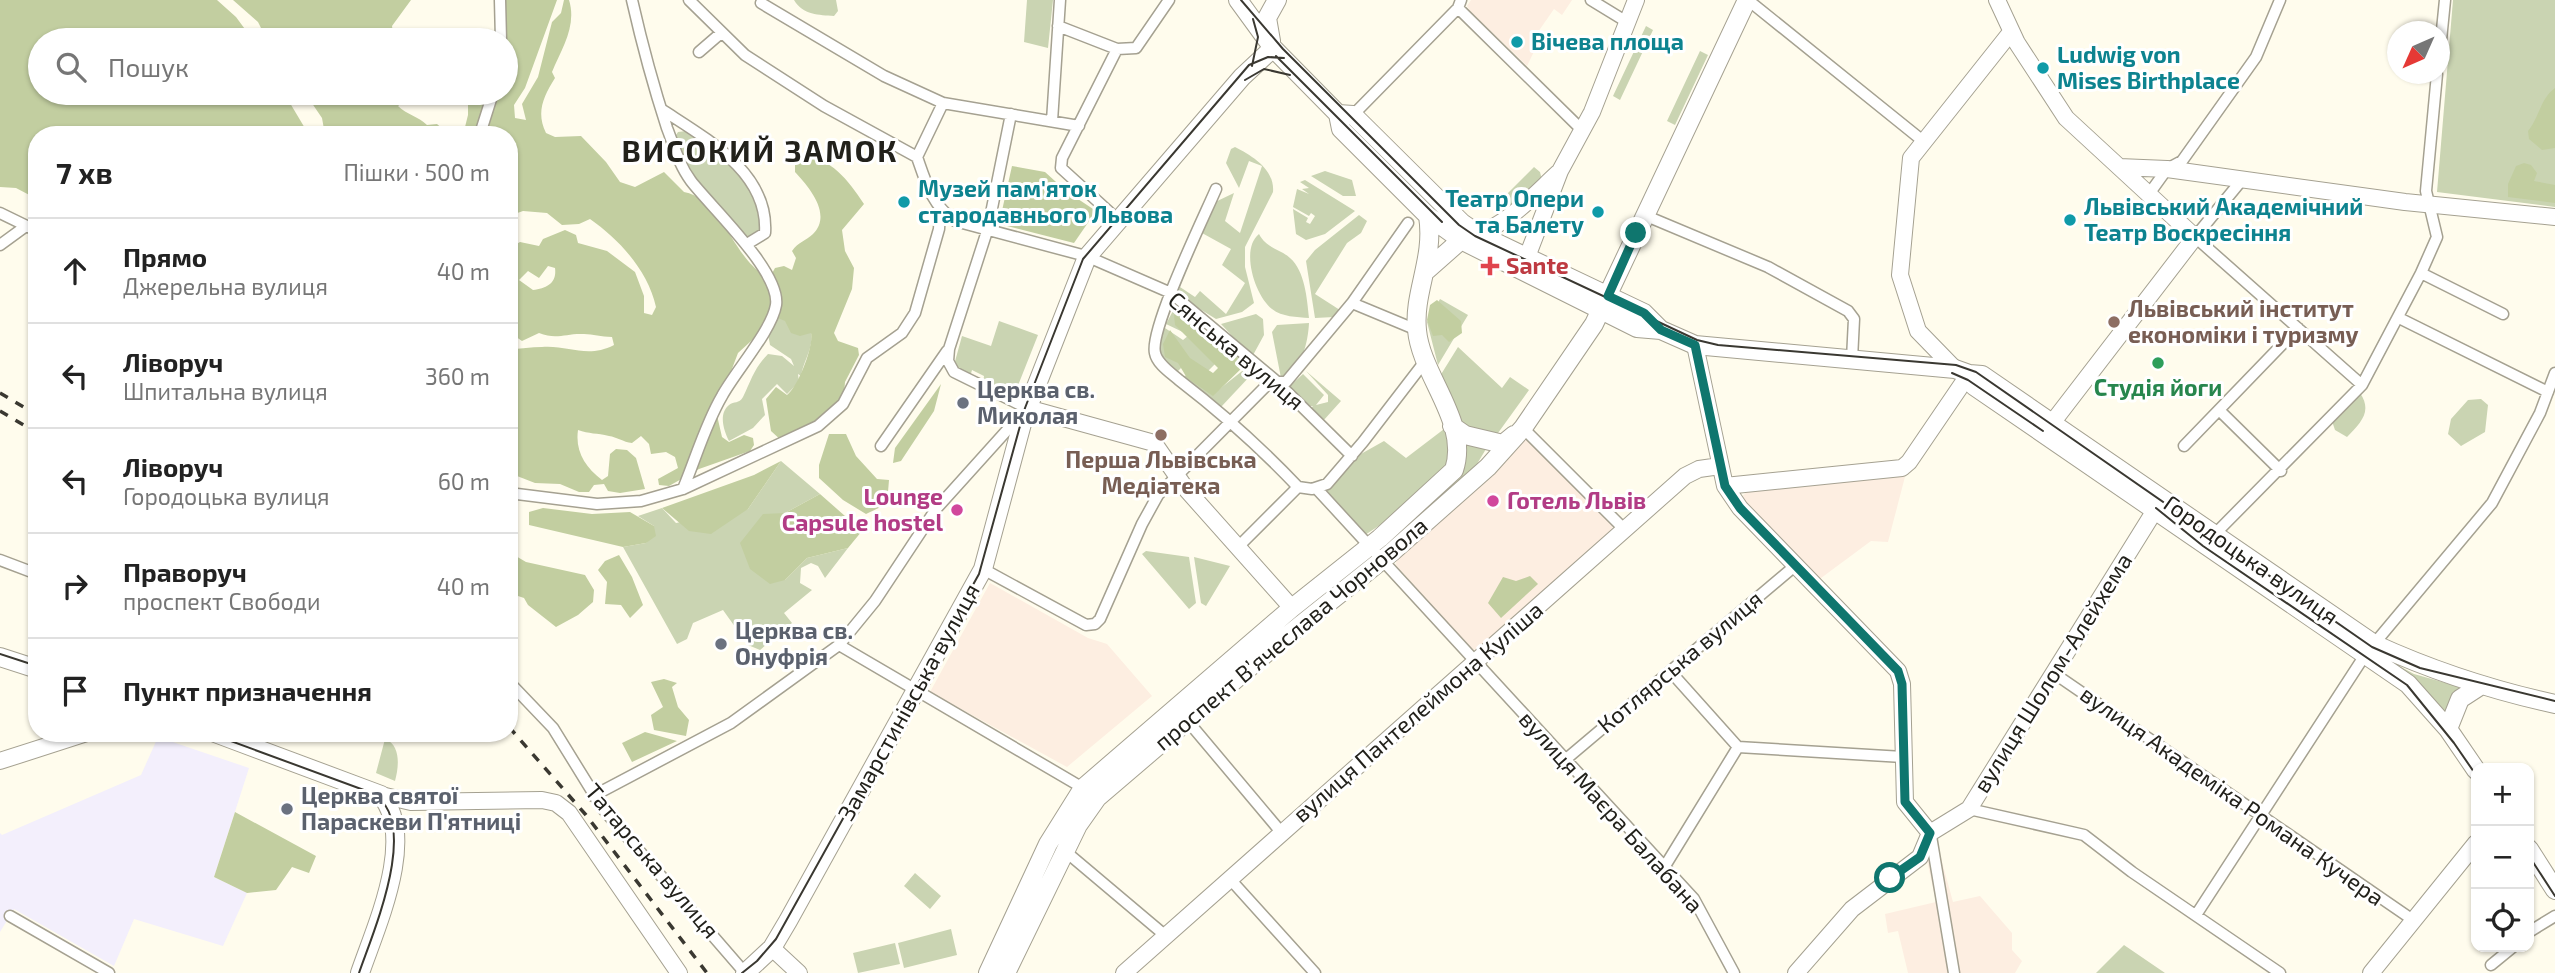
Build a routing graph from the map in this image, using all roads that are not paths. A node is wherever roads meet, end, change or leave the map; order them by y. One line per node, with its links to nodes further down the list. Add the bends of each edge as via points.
1 (500, 0): 19 (street)
2 (632, 0): 28 (street)
3 (689, 0): 21 (street)
4 (1060, 0): 18 (street)
5 (1238, 0): 22 (main road)
6 (1277, 0): 22 (main road, via 1267,18)
7 (1591, 0): 17 (street)
8 (1636, 0): 17 (street)
9 (1747, 0): 35 (street); 46 (main road, проспект Вʼячеслава Чорновола)
10 (1997, 0): 20 (street)
11 (2280, 0): 38 (street, via 2256,57 2182,161)
12 (2445, 0): 16 (street)
13 (1169, 2): 23 (street, via 1136,48)
14 (761, 3): 26 (street, via 884,76)
15 (1460, 4): 30 (street); 34 (street)
16 (2443, 21)
17 (1627, 22): 34 (street)
18 (1058, 26): 23 (street); 31 (street)
19 (501, 28)
20 (2011, 32): 35 (street); 37 (street, via 2054,103)
21 (721, 33): 24 (street); 36 (street, via 745,55 824,106)
22 (1273, 48): 30 (main road); 49 (main road, Замарстинівська вулиця)
23 (1117, 49): 33 (street)
24 (699, 51)
25 (2436, 84): 43 (street, via 2426,178)
26 (943, 103): 29 (street); 36 (street)
27 (489, 105): 32 (street)
28 (661, 109): 57 (street, via 689,179); 57 (street, via 712,141 752,182 761,200 765,233)
29 (1011, 114): 31 (street); 52 (street)
30 (1346, 114): 47 (main road, via 1341,129); 54 (main road)
31 (1052, 121): 33 (street)
32 (483, 126)
33 (1079, 126): 49 (street, via 1061,168)
34 (1582, 130): 39 (street)
35 (1923, 141): 74 (street, via 1911,158 1899,275 1918,331)
36 (917, 157): 44 (street)
37 (2119, 167): 38 (street); 42 (street)
38 (2167, 169): 40 (street); 42 (street)
39 (1560, 171): 54 (street, via 1513,213); 60 (street)
40 (2241, 181): 43 (street); 55 (street)
41 (1216, 189): 63 (street)
42 (2149, 194): 55 (street)
43 (2430, 205): 48 (street); 62 (street, via 2437,237)
44 (940, 211): 52 (street, Сянська вулиця, via 955,221); 96 (street, via 940,226 915,313 902,332 867,358 844,404 818,426)
45 (0, 213): 51 (street)
46 (1644, 215): 65 (main road, проспект Вʼячеслава Чорновола); 72 (street, via 1768,267 1848,311 1854,319)
47 (1428, 216): 56 (main road); 61 (main road)
48 (2555, 217)
49 (1117, 219): 59 (main road, Замарстинівська вулиця)
50 (1408, 223): 64 (street)
51 (28, 227)
52 (988, 228): 59 (street, Сянська вулиця); 71 (street)
53 (28, 231): 58 (street)
54 (1478, 234): 56 (main road); 60 (main road)
55 (2195, 237): 68 (street); 84 (street)
56 (1461, 240): 60 (main road); 61 (main road)
57 (747, 244): 96 (street, via 774,287 776,303 766,328 712,414)
58 (0, 245)
59 (1087, 257): 63 (street, Сянська вулиця); 79 (main road, Замарстинівська вулиця)
60 (1524, 265): 65 (main road)
61 (1427, 270): 69 (main road)
62 (2421, 273): 66 (street); 67 (street)
63 (1171, 293): 76 (street, Сянська вулиця); 81 (street, via 1155,356)
64 (1352, 303): 69 (street); 76 (street, via 1286,382)
65 (1604, 303): 70 (main road, via 1644,313 1661,330); 83 (main road, проспект Вʼячеслава Чорновола)
66 (2503, 314)
67 (2399, 318): 77 (street); 78 (street)
68 (2298, 328): 77 (street); 80 (street)
69 (1417, 330): 73 (main road)
70 (1695, 345): 72 (main road); 90 (street)
71 (949, 349): 79 (street, via 948,361 954,372); 87 (street)
72 (1852, 359): 74 (main road)
73 (1426, 360): 82 (main road); 89 (street)
74 (1962, 372): 84 (main road, Городоцька вулиця, via 1974,386); 94 (street, via 1902,468)
75 (2555, 373): 78 (street)
76 (1275, 380): 81 (street); 89 (street, Сянська вулиця)
77 (2362, 385): 91 (street)
78 (2548, 392): 110 (street, via 2485,512)
79 (1027, 408): 85 (street); 86 (main road, Замарстинівська вулиця); 92 (street, via 1146,438 1160,449)
80 (2220, 411): 88 (street); 91 (street)
81 (1231, 421): 92 (street); 93 (street)
82 (1452, 426): 83 (main road, via 1465,435 1503,444); 102 (main road, проспект Вʼячеслава Чорновола, via 1457,461 1448,478)
83 (1523, 428): 99 (street); 104 (main road, проспект Вʼячеслава Чорновола, via 1488,467)
84 (2048, 429): 98 (main road, Городоцька вулиця)
85 (999, 438): 86 (street, via 1006,436); 109 (street, via 936,509 875,601)
86 (1017, 444): 106 (main road, Замарстинівська вулиця)
87 (881, 446)
88 (2184, 446)
89 (1352, 456): 95 (street, via 1327,484)
90 (1720, 466): 94 (street); 99 (street, вулиця Пантелеймона Куліша, via 1685,476)
91 (2281, 471): 100 (street)
92 (1176, 476): 101 (street); 106 (street, via 1158,495 1142,524 1095,624 1086,625)
93 (1298, 486): 95 (street); 101 (street)
94 (1725, 486): 105 (street, via 1740,508)
95 (1316, 488): 102 (street, вулиця Маєра Балабана)
96 (683, 489): 97 (street, via 642,501 597,504)
97 (518, 494)
98 (2158, 504): 100 (main road, Городоцька вулиця); 115 (street, вулиця Шолом-Алейхема)
99 (1625, 529): 112 (street, вулиця Пантелеймона Куліша)
100 (2210, 540): 110 (main road, Городоцька вулиця)
101 (1238, 547): 108 (street)
102 (1368, 547): 104 (street, вулиця Маєра Балабана); 108 (main road, проспект Вʼячеслава Чорновола)
103 (0, 560): 107 (street)
104 (1381, 560): 112 (street, вулиця Маєра Балабана); 120 (main road, проспект Вʼячеслава Чорновола)
105 (1796, 565): 114 (street, Котлярська вулиця); 125 (street, via 1898,671)
106 (983, 569): 118 (main road, Замарстинівська вулиця)
107 (28, 571)
108 (1292, 608): 129 (main road, проспект Вʼячеслава Чорновола)
109 (839, 645): 118 (street); 131 (street, via 731,723)
110 (2370, 650): 116 (main road, Городоцька вулиця); 121 (main road); 133 (street)
111 (0, 657): 113 (main road)
112 (1475, 661): 126 (street, вулиця Маєра Балабана); 134 (street, вулиця Пантелеймона Куліша)
113 (28, 666)
114 (1670, 671): 124 (street); 126 (street, Котлярська вулиця)
115 (2052, 672): 132 (street, вулиця Шолом-Алейхема); 133 (street, вулиця Академіка Романа Кучера)
116 (2480, 687): 119 (main road, Городоцька вулиця); 121 (main road, via 2459,699)
117 (518, 691): 131 (street, Татарська вулиця, via 553,728)
118 (915, 691): 129 (street); 148 (main road, Замарстинівська вулиця)
119 (2555, 704)
120 (1186, 719): 134 (street); 137 (main road, проспект Вʼячеслава Чорновола, via 1097,798)
121 (2448, 729): 128 (main road)
122 (59, 742): 127 (street)
123 (239, 742): 130 (main road)
124 (1738, 747): 125 (street); 139 (street)
125 (1903, 757): 135 (street, via 1905,802)
126 (1565, 760): 139 (street, вулиця Маєра Балабана)
127 (0, 761)
128 (2471, 763)
129 (1083, 788): 156 (main road, проспект Вʼячеслава Чорновола, via 1048,844)
130 (381, 795): 152 (main road, via 393,814 395,849 382,911); 153 (street, via 411,802 556,803 569,813)
131 (593, 796): 154 (street, Татарська вулиця)
132 (1969, 809): 135 (street, вулиця Шолом-Алейхема); 142 (street, via 2084,835)
133 (2262, 816): 142 (street); 145 (street, вулиця Академіка Романа Кучера)
134 (1282, 832): 140 (street, вулиця Пантелеймона Куліша)
135 (1930, 833): 161 (street, via 1920,857 1852,909); 162 (street)
136 (2471, 849): 145 (street)
137 (1065, 851): 147 (street); 157 (main road, проспект Вʼячеслава Чорновола)
138 (2534, 857): 141 (main road)
139 (1665, 866): 160 (street, вулиця Маєра Балабана, via 1700,908)
140 (1230, 879): 147 (street, вулиця Пантелеймона Куліша); 159 (street)
141 (2555, 890)
142 (2196, 915): 163 (street)
143 (9, 916): 151 (street)
144 (2555, 916): 146 (street)
145 (2413, 920): 164 (street)
146 (2534, 929)
147 (1167, 937): 158 (street, вулиця Пантелеймона Куліша)
148 (772, 948): 154 (main road, Замарстинівська вулиця); 155 (street)
149 (2507, 952): 150 (street)
150 (2491, 965)
151 (109, 973)
152 (360, 973)
153 (679, 973)
154 (745, 973)
155 (799, 973)
156 (988, 973)
157 (1006, 973)
158 (1124, 973)
159 (1315, 973)
160 (1734, 973)
161 (1796, 973)
162 (1954, 973)
163 (2280, 973)
164 (2371, 973)

